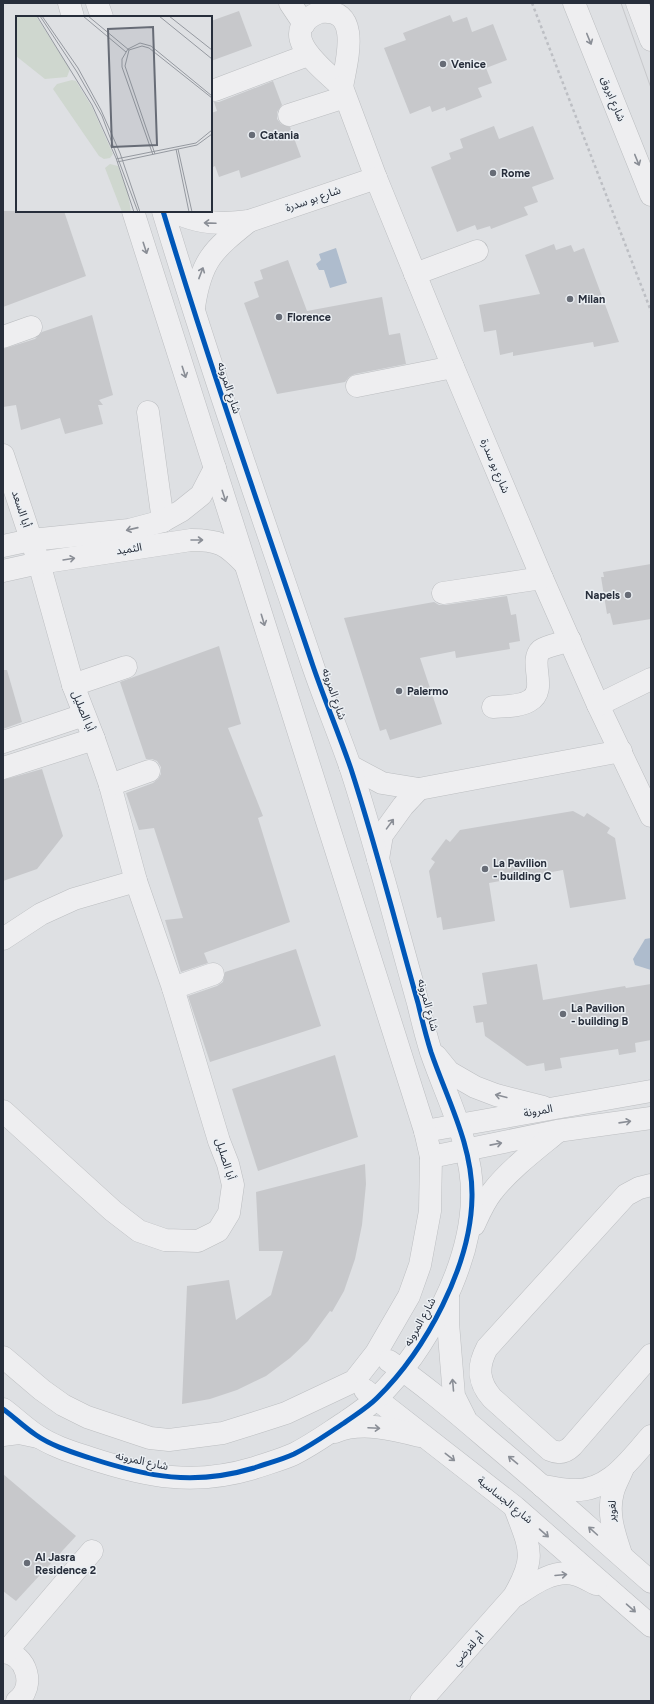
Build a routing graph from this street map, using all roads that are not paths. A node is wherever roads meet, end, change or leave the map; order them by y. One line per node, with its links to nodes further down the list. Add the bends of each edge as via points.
1 (69, 3): 7 (street)
2 (97, 3): 8 (street)
3 (290, 3): 9 (street)
4 (574, 3): 16 (street, شارع ابروق, one-way to 16)
5 (637, 3): 10 (street)
6 (332, 7): 9 (street, شارع بو سدرة, via 313,15); 13 (street, شارع بو سدرة, via 342,19 349,35)
7 (73, 16)
8 (102, 16)
9 (304, 24): 11 (street, شارع بو سدرة, via 301,29 301,42)
10 (651, 40)
11 (308, 55): 12 (street); 13 (street, شارع بو سدرة)
12 (215, 90)
13 (343, 92): 14 (street); 15 (street, شارع بو سدرة)
14 (289, 115)
15 (376, 178): 20 (street, شارع بو سدرة); 22 (street, شارع بو سدرة)
16 (651, 195)
17 (133, 212): 30 (street, شارع المرونه, one-way to 30)
18 (164, 212): 23 (street, شارع المرونه)
19 (175, 212): 20 (street, شارع بو سدرة, one-way to 19, via 203,222)
20 (249, 221): 23 (street, شارع بو سدرة, one-way to 20, via 203,267 222,242)
21 (477, 251): 22 (street)
22 (415, 274): 26 (street, شارع بو سدرة)
23 (193, 311): 49 (street, شارع المرونه, via 326,704)
24 (31, 327): 25 (street)
25 (3, 337)
26 (453, 367): 27 (street); 37 (street, شارع بو سدرة)
27 (357, 386)
28 (148, 412): 31 (street)
29 (3, 456): 32 (street, أبا السعد)
30 (215, 468): 31 (street, الثميد, via 201,495); 35 (street, شارع المرونه, one-way to 35)
31 (164, 521): 32 (street, الثميد, one-way to 32, via 129,530)
32 (31, 540): 33 (street, الثميد); 34 (street, أبا الصليل)
33 (3, 546)
34 (39, 563): 35 (street, الثميد, one-way to 35, via 191,540 207,540 221,543); 36 (street, الثميد); 42 (street, أبا الصليل)
35 (246, 566): 66 (street, شارع المرونه, one-way to 66)
36 (3, 570)
37 (542, 578): 38 (street); 39 (street, شارع بو سدرة)
38 (443, 593)
39 (570, 640): 43 (street, شارع بو سدرة); 44 (street, via 542,649 537,655 539,689 530,701)
40 (126, 667): 42 (street)
41 (651, 679): 43 (street)
42 (73, 686): 45 (street, أبا الصليل)
43 (598, 705): 48 (street, شارع بو سدرة)
44 (493, 707)
45 (84, 715): 46 (street, أبا الصليل); 47 (street)
46 (94, 739): 50 (street); 52 (street, أبا الصليل)
47 (3, 742)
48 (621, 751): 53 (street); 54 (street, شارع بو سدرة)
49 (350, 766): 53 (street, via 382,783); 55 (street, شارع المرونه)
50 (3, 768)
51 (149, 771): 52 (street)
52 (110, 785): 56 (street, أبا الصليل)
53 (419, 788): 55 (street, one-way to 53, via 382,835)
54 (651, 816)
55 (378, 860): 60 (street, شارع المرونه)
56 (136, 881): 57 (street, via 74,899 41,914); 59 (street, أبا الصليل)
57 (3, 939)
58 (213, 974): 59 (street)
59 (173, 988): 63 (street, أبا الصليل, via 233,1185 229,1213 218,1230 198,1241 165,1240 139,1231 113,1211)
60 (430, 1050): 62 (street, one-way to 60, via 475,1087 449,1072); 65 (street, شارع المرونه)
61 (651, 1091): 62 (street, المرونة)
62 (552, 1109): 65 (street, المرونة)
63 (3, 1112)
64 (651, 1118): 67 (street, one-way to 64)
65 (459, 1126): 66 (street, المرونة); 68 (street, شارع المرونه)
66 (425, 1131): 69 (street, شارع المرونه)
67 (557, 1131): 68 (street, one-way to 67); 71 (street, via 491,1192)
68 (466, 1150): 69 (street); 71 (street, شارع المرونه, via 472,1176 472,1201)
69 (431, 1157): 73 (street, شارع المرونه, via 430,1211 420,1265 409,1296)
70 (651, 1185): 75 (street, via 632,1191 621,1200 486,1348 479,1368 484,1390 550,1450 560,1453 572,1446)
71 (466, 1243): 72 (street, شارع المرونه)
72 (448, 1292): 76 (street, شارع المرونه, via 431,1328); 80 (street, one-way to 72, via 454,1396)
73 (376, 1353): 76 (street); 77 (street, شارع المرونه)
74 (3, 1357): 77 (street, شارع المرونه, via 63,1405 87,1417 150,1438 169,1440 223,1433 286,1413)
75 (647, 1369)
76 (401, 1370): 78 (street, شارع المرونه); 80 (street)
77 (354, 1381): 78 (street, شارع الجساسية)
78 (377, 1398): 84 (street, شارع الجساسية); 85 (street, شارع المرونه)
79 (3, 1409): 83 (street, شارع المرونه)
80 (466, 1421): 87 (street, one-way to 80)
81 (3, 1435): 83 (street, via 19,1433)
82 (651, 1436): 86 (street, لغوير)
83 (38, 1437): 85 (street, شارع المرونه, via 103,1462 161,1477 200,1479 235,1474 280,1460)
84 (424, 1437): 85 (street, one-way to 84, via 340,1430 359,1427 381,1428); 88 (street, شارع الجساسية, one-way to 88)
85 (323, 1438)
86 (624, 1466): 87 (street, لغوير, via 608,1482 589,1488 574,1490); 90 (street, لغوير, via 613,1492 611,1510 612,1528)
87 (542, 1486): 90 (street, one-way to 87)
88 (515, 1507): 92 (street, شارع الجساسية, one-way to 92); 93 (street, أم لقرضي, via 530,1558 525,1577)
89 (92, 1551): 95 (street)
90 (622, 1557): 91 (street)
91 (651, 1582)
92 (610, 1590): 93 (street, أم لقرضي, one-way to 92, via 541,1579 559,1574 575,1574); 94 (street, شارع الجساسية, one-way to 94)
93 (514, 1596): 97 (street, أم لقرضي)
94 (651, 1626)
95 (5, 1652): 96 (street, via 15,1656 27,1671 26,1690)
96 (17, 1701)
97 (421, 1701)

